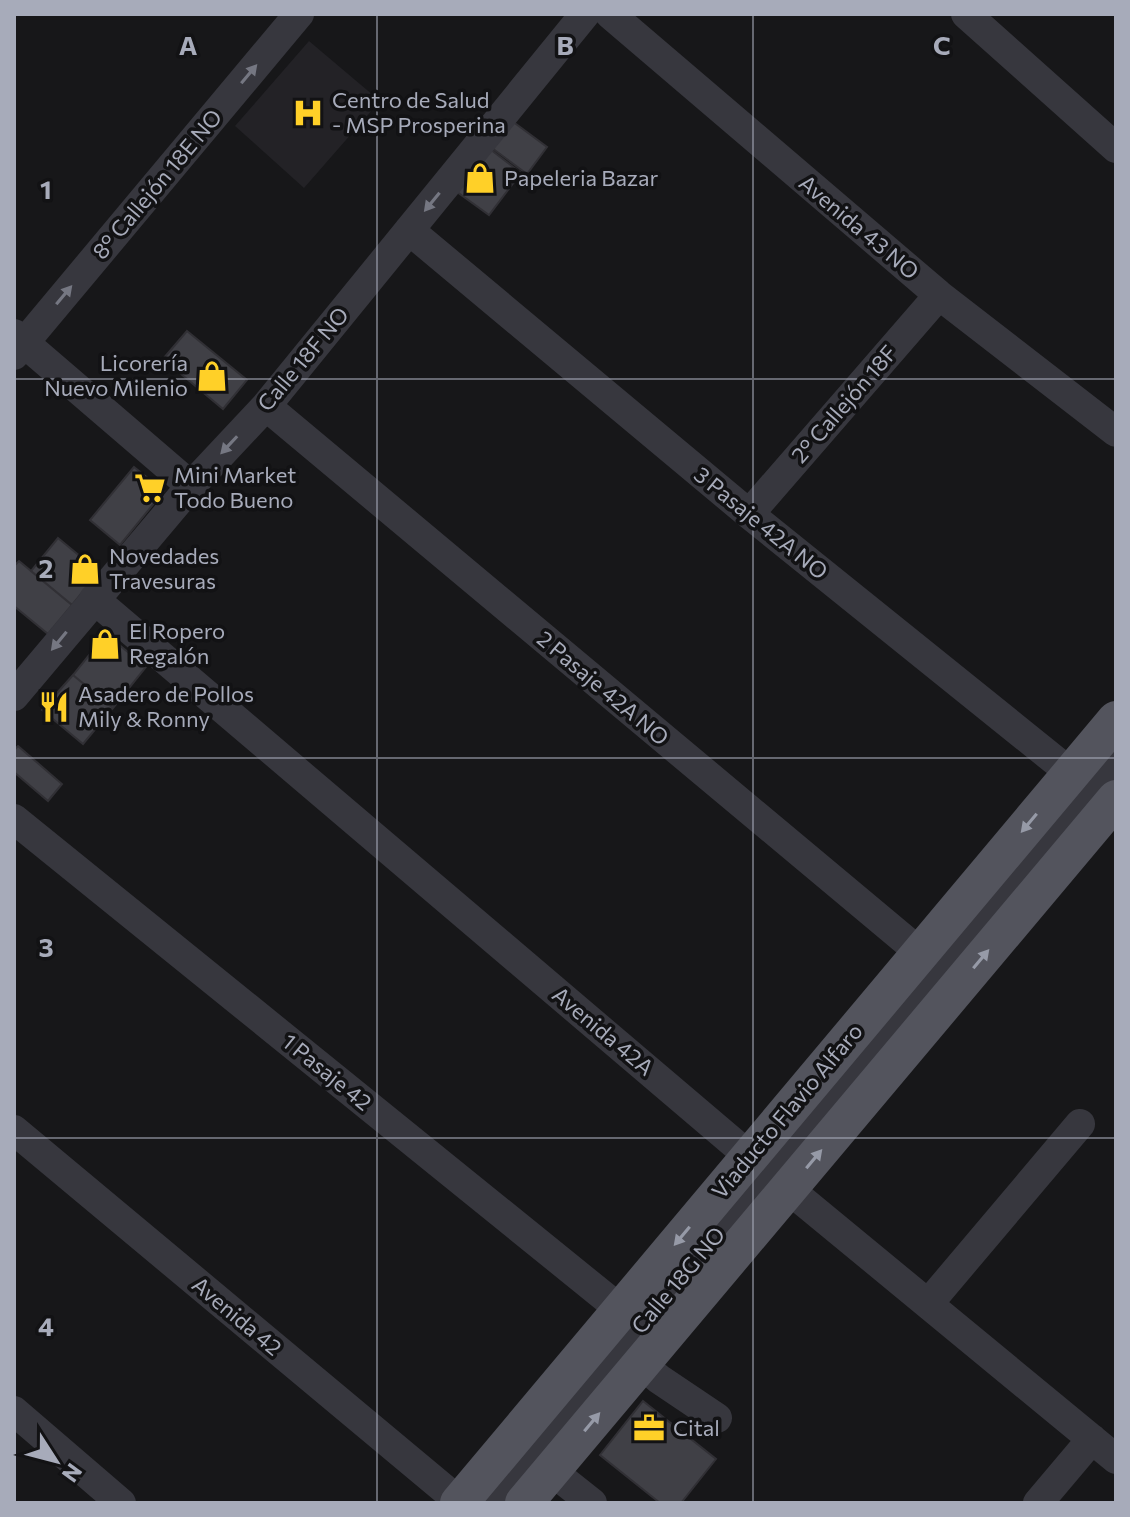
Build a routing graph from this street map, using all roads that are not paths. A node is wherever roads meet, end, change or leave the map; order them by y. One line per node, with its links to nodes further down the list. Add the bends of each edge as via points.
1 (299, 14): 8 (street, 8° Callejón 18E NO, one-way to 1)
2 (585, 14): 6 (street, Calle 18F NO, one-way to 6)
3 (610, 14): 7 (street, Avenida 43 NO)
4 (966, 14): 5 (street)
5 (1116, 148)
6 (409, 230): 9 (street, Calle 18F NO); 12 (street, 3 Pasaje 42A NO)
7 (939, 295): 10 (street, Avenida 43 NO); 12 (street, 2° Callejón 18F)
8 (17, 344): 11 (street)
9 (266, 406): 11 (street, Calle 18F NO, one-way to 11); 20 (street, 2 Pasaje 42A NO)
10 (1116, 432)
11 (191, 486): 13 (street, Calle 18F NO)
12 (749, 514): 17 (street, 3 Pasaje 42A NO)
13 (94, 599): 14 (street, Calle 18F NO, one-way to 14); 23 (street, Avenida 42A)
14 (14, 696)
15 (1116, 720): 32 (main road, Viaducto Flavio Alfaro, one-way to 32, bridge)
16 (1116, 761): 17 (street, Calle 18G NO)
17 (1104, 794): 18 (street, 3 Pasaje 42A NO); 20 (street, Calle 18G NO); 34 (main road, one-way to 17, bridge)
18 (1116, 813)
19 (14, 819): 25 (street, 1 Pasaje 42)
20 (940, 969): 23 (street, Calle 18G NO)
21 (1080, 1124): 24 (street)
22 (14, 1130): 32 (street, Avenida 42)
23 (769, 1173): 24 (street, Avenida 42A); 25 (street, Calle 18G NO)
24 (928, 1304): 28 (street, Avenida 42A)
25 (630, 1336): 27 (street, 1 Pasaje 42, via 659,1379); 29 (street, Calle 18G NO)
26 (14, 1411): 31 (street)
27 (717, 1418)
28 (1092, 1439): 30 (street, Avenida 42A); 36 (street)
29 (529, 1452): 33 (street, Calle 18G NO); 35 (street)
30 (1116, 1459)
31 (121, 1503)
32 (460, 1503)
33 (486, 1503)
34 (524, 1503)
35 (592, 1503)
36 (1038, 1503)

